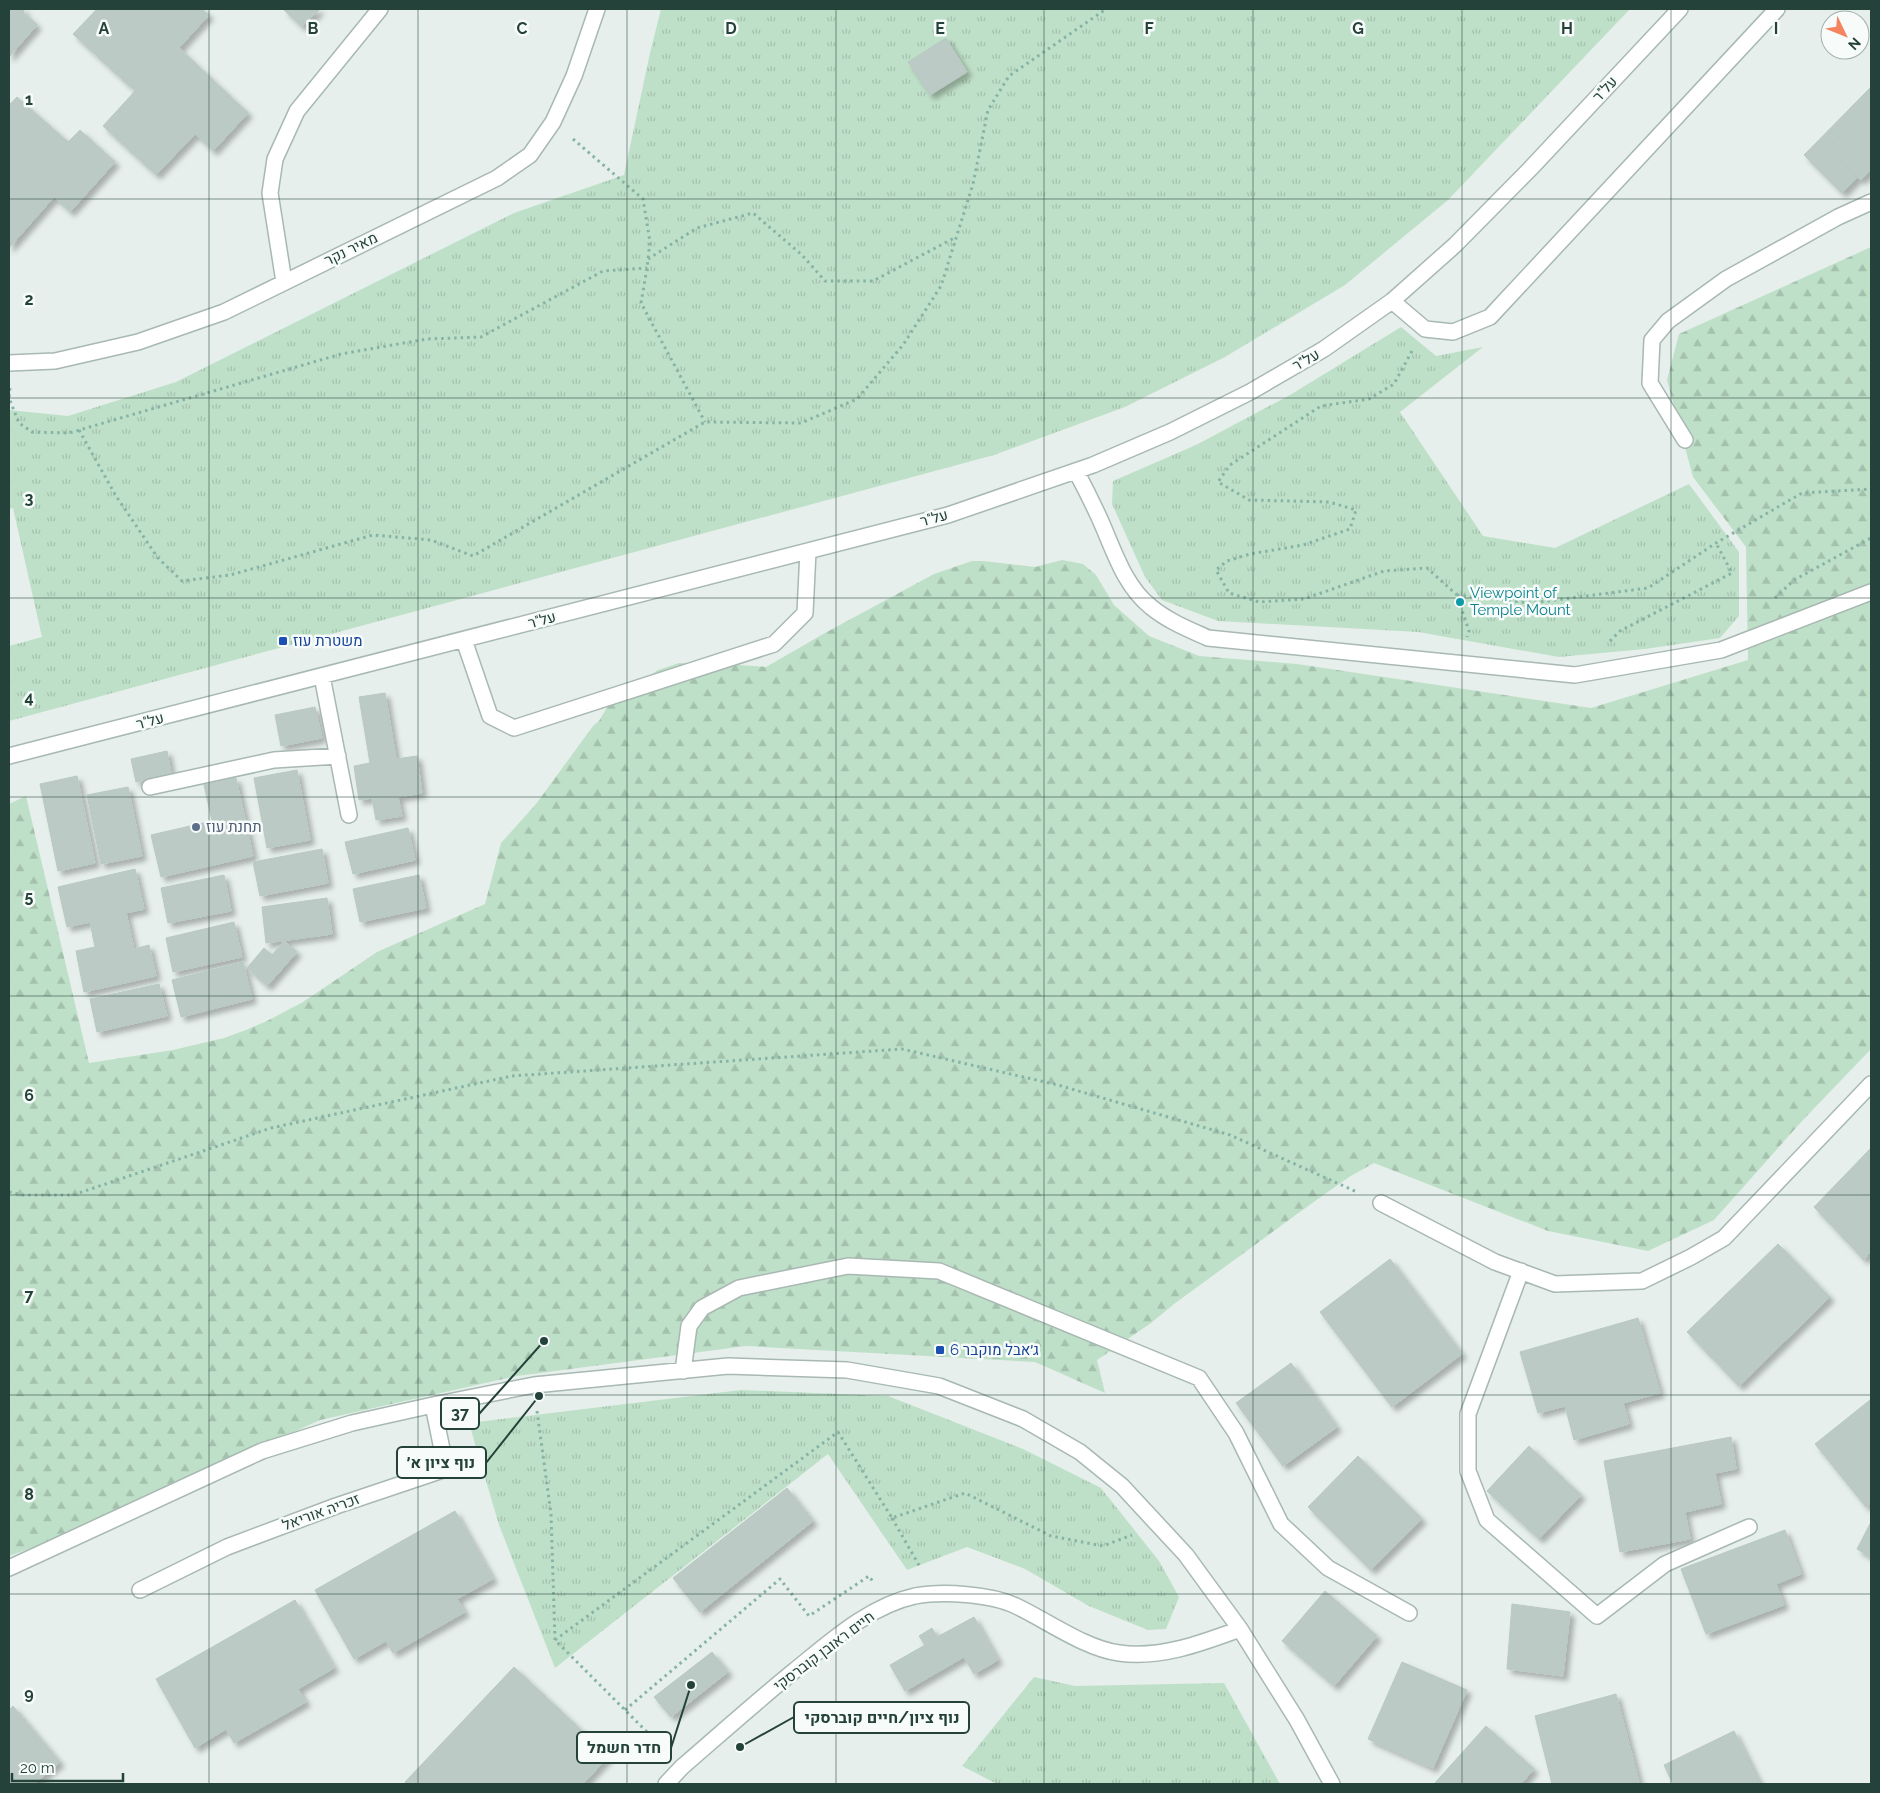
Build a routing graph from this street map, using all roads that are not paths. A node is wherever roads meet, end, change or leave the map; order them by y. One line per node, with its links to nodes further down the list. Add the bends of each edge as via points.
1 (380, 9): 6 (street, via 297,111 275,159 270,194)
2 (598, 9): 6 (street, מאיר נקר, via 553,122 530,155 497,178)
3 (1680, 9): 7 (street, על"ר, via 1530,169 1455,245)
4 (1777, 9): 7 (street, via 1490,317 1453,332 1425,329)
5 (1871, 202): 9 (street, via 1726,279 1668,321 1652,340 1650,383)
6 (284, 282): 8 (street, מאיר נקר, via 224,312 138,342 55,361)
7 (1392, 301): 10 (street, על"ר, via 1324,349 1250,392 1170,432)
8 (10, 363)
9 (1685, 440)
10 (1076, 471): 11 (street, על"ר, via 948,514); 12 (street, via 1131,585 1150,606 1170,621 1208,638 1575,675 1721,650)
11 (808, 551): 13 (street, על"ר); 13 (street, via 804,613 774,644 514,728 490,716)
12 (1871, 592)
13 (464, 640): 14 (street, על"ר)
14 (322, 676): 15 (street, על"ר); 17 (street)
15 (43, 748): 16 (street, על"ר); 18 (street, על"ר)
16 (9, 756)
17 (338, 756): 19 (street, via 274,760); 20 (street)
18 (9, 765)
19 (150, 787)
20 (349, 815)
21 (1871, 1084): 23 (street, via 1724,1238 1691,1257 1642,1281 1555,1284)
22 (1382, 1203): 23 (street, via 1495,1262)
23 (1521, 1271): 26 (street, via 1468,1414 1468,1471 1487,1520 1597,1616 1665,1564)
24 (682, 1371): 25 (street, via 534,1385); 29 (street, via 689,1326 702,1308 739,1288 848,1266 939,1271 1199,1378 1236,1432 1281,1524 1328,1568); 30 (street, via 728,1366 847,1370 938,1386 1023,1418 1080,1452 1122,1486 1186,1555)
25 (433, 1405): 27 (street, via 352,1423 262,1451); 28 (street, זכריה אוריאל, via 446,1469 226,1548)
26 (1749, 1527)
27 (9, 1568)
28 (140, 1590)
29 (1409, 1613)
30 (1240, 1629): 31 (street, חיים ראובן קוברסקי, via 1170,1651 1118,1653 1067,1633 1014,1605 990,1599 935,1594 915,1596 889,1605 859,1622 818,1652); 32 (street, via 1297,1720)
31 (666, 1784)
32 (1332, 1784)

